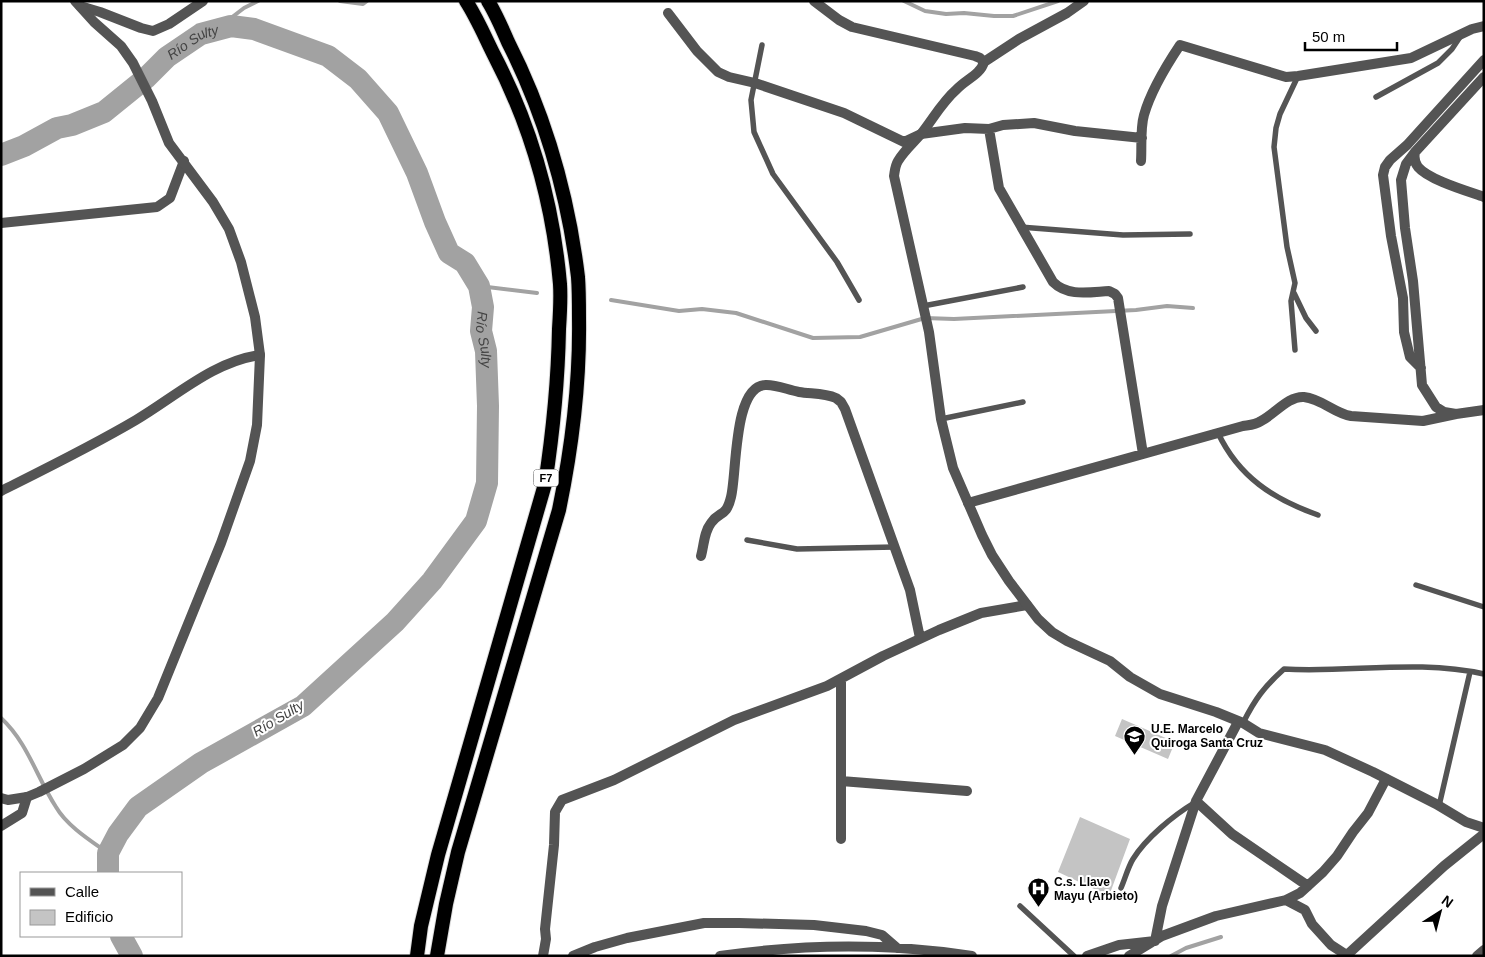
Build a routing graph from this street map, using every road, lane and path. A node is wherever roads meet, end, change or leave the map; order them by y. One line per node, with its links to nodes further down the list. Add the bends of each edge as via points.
1 (203, 1): 6 (street, via 153,31)
2 (466, 1): 75 (highway, F7, via 505,76 544,182 560,285 558,380 545,484 438,855)
3 (488, 1): 76 (highway, F7, via 541,115 563,190 578,278 579,348 574,419 559,510 458,852)
4 (814, 1): 12 (street, via 852,27 975,56)
5 (1084, 1): 12 (street, via 1018,38)
6 (77, 4): 21 (street, via 121,46 133,63 169,143)
7 (668, 13): 15 (street, via 718,72)
8 (1484, 26): 9 (street)
9 (1462, 34): 13 (street, via 1411,58); 16 (lane, via 1438,63)
10 (762, 44): 15 (lane)
11 (1484, 60): 25 (street, via 1385,167 1384,192)
12 (984, 62): 18 (street, via 978,72 948,98)
13 (1298, 76): 19 (street, via 1286,77 1180,45 1153,91 1144,116); 30 (lane, via 1280,114 1274,147 1295,283)
14 (1484, 77): 20 (street)
15 (754, 83): 18 (street, via 844,113 904,142); 31 (lane, via 751,100 754,132 765,157)
16 (1376, 97)
17 (990, 129): 18 (street, via 965,128); 19 (street, via 1034,123); 27 (street, via 999,188)
18 (921, 134): 32 (street, via 898,161 894,176)
19 (1142, 138): 22 (street)
20 (1415, 152): 23 (street, via 1406,164); 24 (street, via 1414,160 1418,167 1428,174)
21 (184, 161): 26 (street, via 170,198 157,207); 35 (street, via 229,229 255,317)
22 (1141, 162)
23 (1401, 180): 25 (street); 36 (street)
24 (1484, 196)
25 (1387, 199): 36 (street, via 1403,298 1404,332 1410,357)
26 (1, 223)
27 (1020, 227): 28 (lane, via 1123,235); 42 (street, via 1060,289 1069,292 1109,291 1118,298)
28 (1190, 234)
29 (1023, 287): 32 (lane)
30 (1293, 292): 33 (lane); 34 (lane)
31 (859, 300)
32 (923, 306): 40 (street)
33 (1316, 331)
34 (1295, 350)
35 (260, 355): 43 (street, via 243,357 210,373 136,420); 60 (street, via 257,426 250,461 222,543 158,698 140,728 123,746)
36 (1421, 368): 39 (street, via 1422,385 1436,407)
37 (1023, 402): 40 (lane)
38 (1484, 410): 39 (street)
39 (1456, 414): 41 (street, via 1423,421 1351,416 1340,414 1313,399 1296,397 1254,425)
40 (942, 419): 44 (street, via 954,468)
41 (1218, 433): 42 (street); 45 (lane, via 1226,451 1265,489 1290,505)
42 (1143, 454): 44 (street)
43 (1, 491)
44 (968, 503): 50 (street, via 992,555)
45 (1318, 515)
46 (746, 540): 47 (lane, via 797,549)
47 (895, 547): 48 (street, via 841,402 831,396 766,384 753,390 746,401 739,426 729,505 707,530); 52 (street, via 910,590)
48 (701, 556)
49 (1416, 585): 51 (lane)
50 (1027, 606): 52 (street, via 981,613); 56 (street, via 1052,632 1110,662 1144,686)
51 (1484, 606)
52 (920, 638): 55 (street)
53 (1470, 672): 54 (lane); 56 (lane, via 1390,667 1314,671 1284,669 1266,685); 63 (lane)
54 (1484, 674)
55 (841, 680): 58 (street); 77 (street, via 734,720 614,780 562,800 555,812)
56 (1240, 722): 57 (street, via 1259,733 1325,750); 62 (street)
57 (1386, 780): 63 (street); 68 (street, via 1368,813 1337,856)
58 (841, 781): 59 (street); 67 (street)
59 (967, 790)
60 (27, 797): 61 (street); 64 (street, via 22,813)
61 (1, 798)
62 (1196, 801): 68 (street, via 1232,834); 69 (lane, via 1175,815 1133,859); 72 (street)
63 (1439, 806): 65 (street, via 1466,822)
64 (1, 826)
65 (1484, 828)
66 (1484, 834): 84 (street, via 1444,866)
67 (841, 838)
68 (1308, 886): 70 (street)
69 (1121, 888)
70 (1286, 900): 72 (street, via 1216,916); 84 (street, via 1305,910 1312,924 1331,945)
71 (1020, 906): 81 (lane)
72 (1154, 941): 82 (street, via 1118,945); 83 (street)
73 (897, 948): 78 (street, via 882,935 866,932 814,925 739,922 704,923 627,938); 79 (street, via 811,947); 80 (street)
74 (1484, 950): 85 (street)
75 (417, 956)
76 (437, 956)
77 (543, 956)
78 (573, 956)
79 (720, 956)
80 (972, 956)
81 (1074, 956)
82 (1087, 956)
83 (1130, 956)
84 (1348, 956)
85 (1477, 956)

